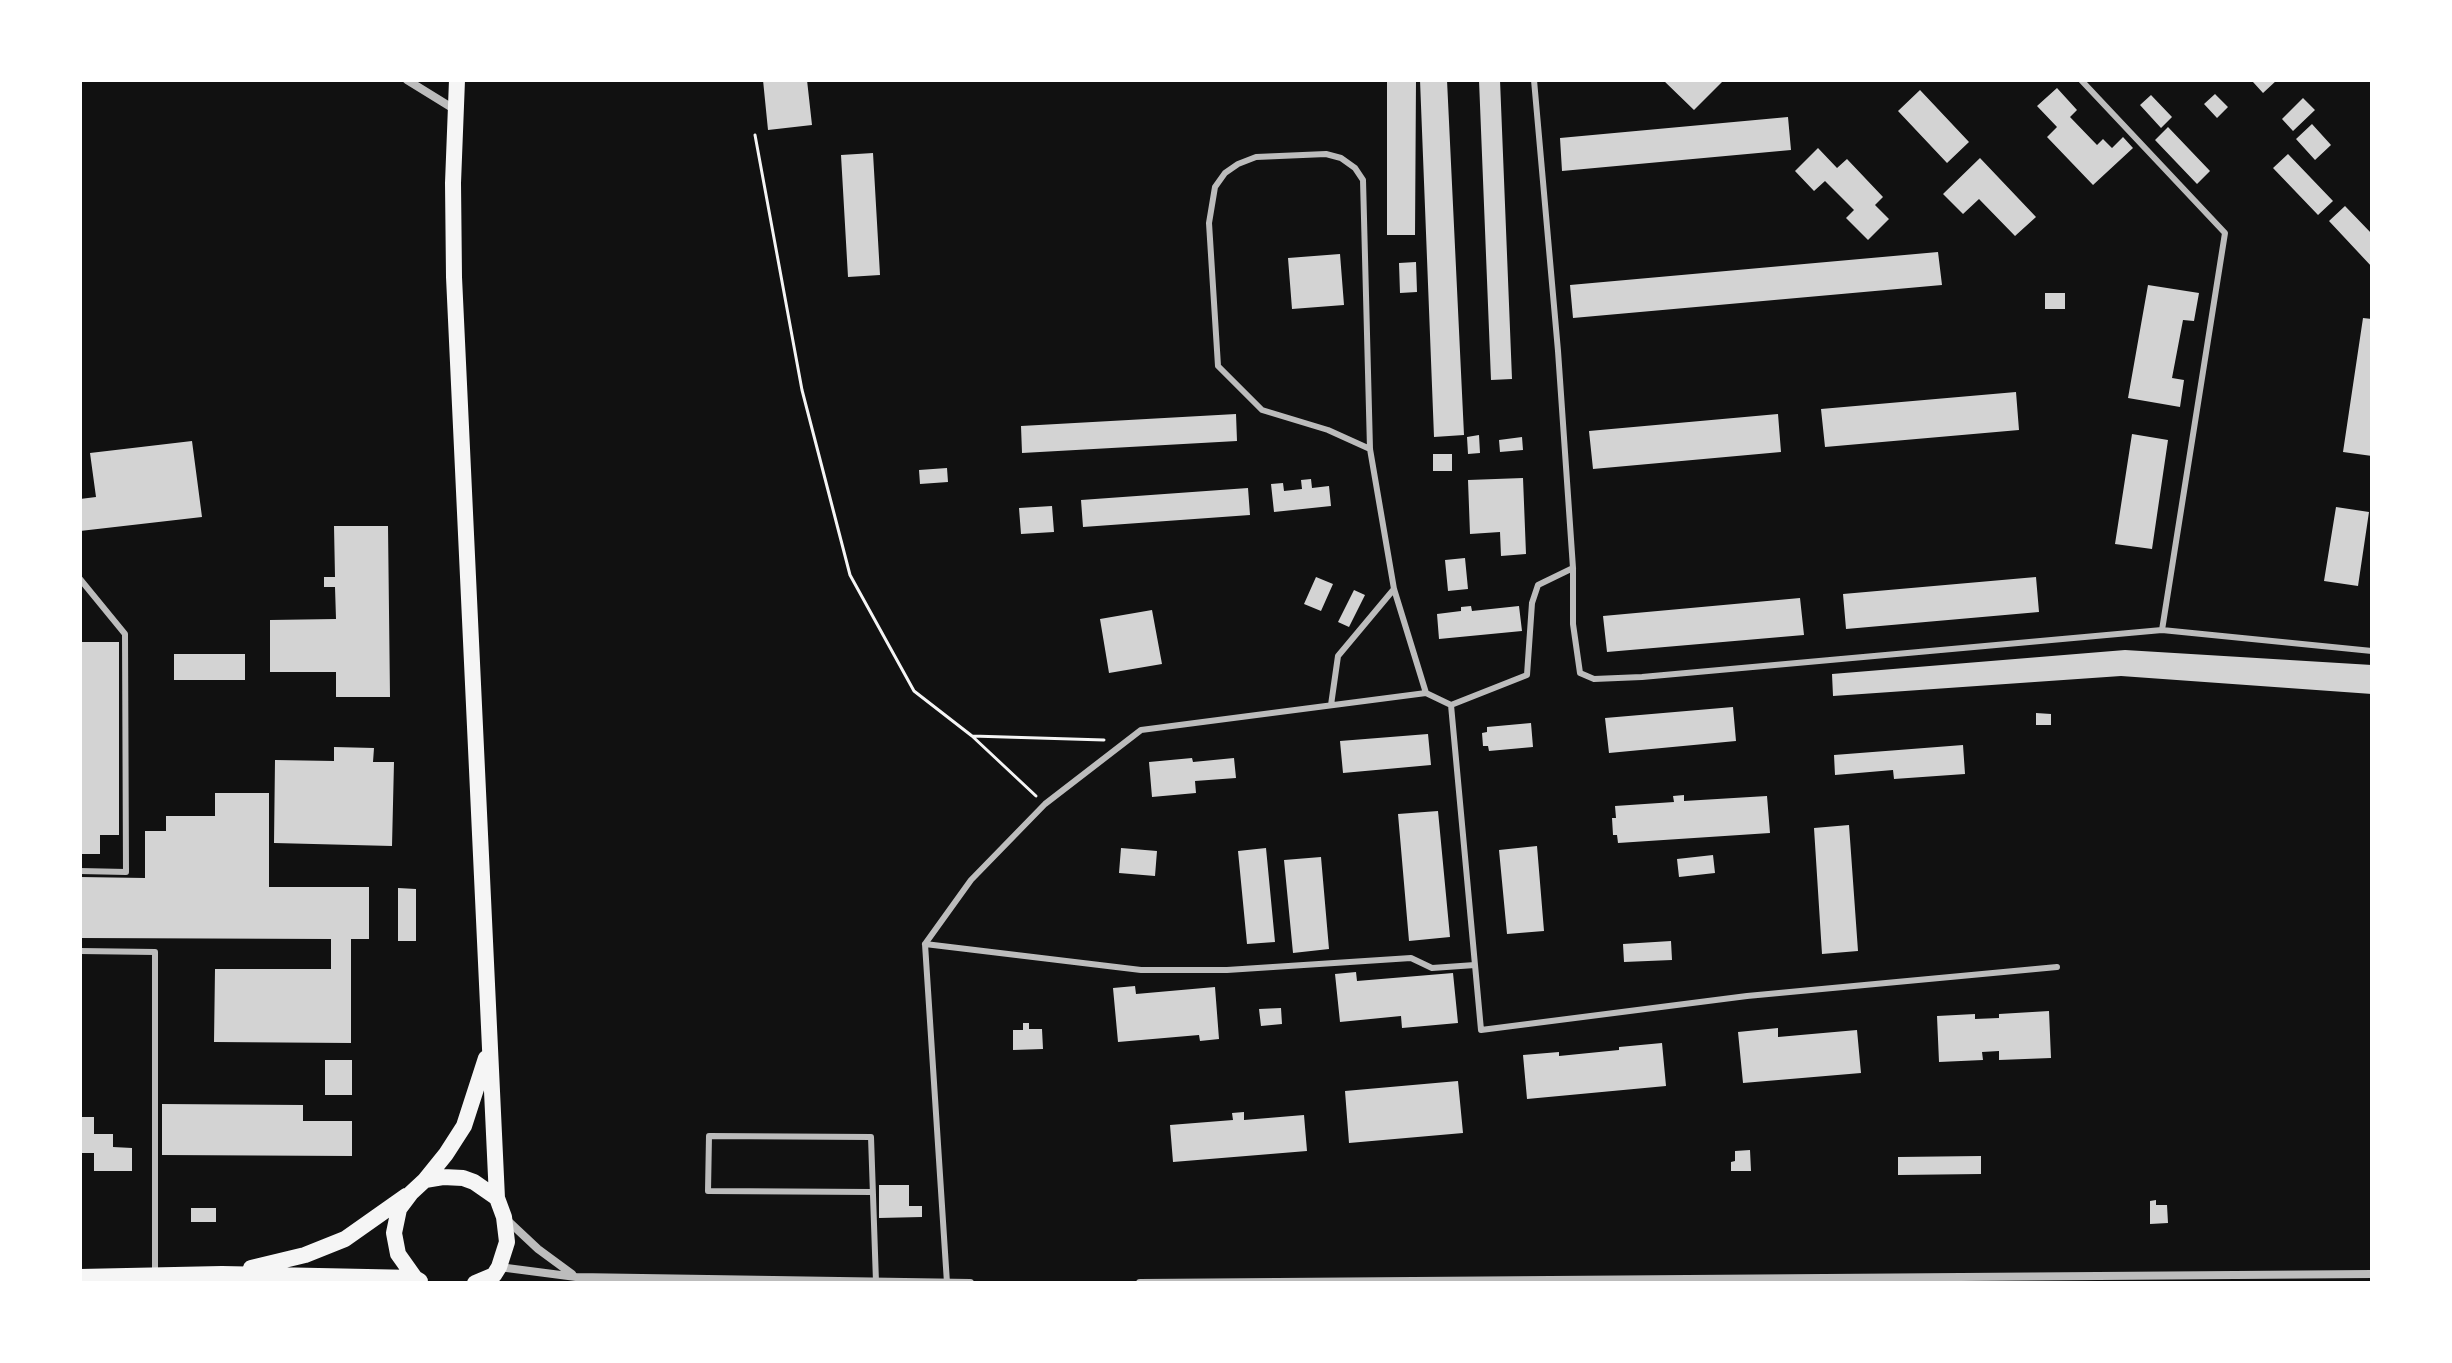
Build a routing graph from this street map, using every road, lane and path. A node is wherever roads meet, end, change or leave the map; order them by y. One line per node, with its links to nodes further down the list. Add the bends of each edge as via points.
1 (407, 80): 5 (street)
2 (457, 80): 5 (main road)
3 (1534, 80): 8 (lane)
4 (2081, 80): 11 (lane, via 2225,233)
5 (455, 109): 24 (main road, via 454,277)
6 (755, 135): 16 (path, via 802,390 850,575 914,691)
7 (1370, 449): 7 (lane, via 1363,180 1341,158 1326,154 1256,157 1238,164 1215,187 1209,223 1218,366 1262,410); 10 (lane)
8 (1573, 568): 11 (lane, via 1580,673 1594,679); 15 (lane, via 1538,585 1527,675)
9 (80, 579): 19 (lane, via 125,634 126,872)
10 (1394, 589): 13 (lane); 14 (lane, via 1338,656)
11 (2162, 630): 12 (lane)
12 (2372, 651)
13 (1426, 693): 14 (lane); 15 (lane)
14 (1331, 705): 17 (lane, via 1141,730)
15 (1451, 705): 22 (lane)
16 (972, 736): 17 (path); 18 (path)
17 (1129, 741): 18 (lane)
18 (1045, 804): 20 (lane, via 971,880)
19 (80, 871)
20 (925, 944): 22 (lane, via 1141,970 1411,958 1432,968); 41 (lane)
21 (80, 951): 32 (lane, via 155,952)
22 (1475, 965): 23 (lane, via 1481,1030 1747,996)
23 (2057, 967)
24 (490, 1041): 25 (main road, via 464,1126); 28 (main road)
25 (425, 1180): 27 (main road); 28 (main road, via 463,1178)
26 (872, 1192): 26 (lane, via 871,1137 709,1136 708,1191); 38 (lane)
27 (411, 1193): 30 (main road, via 345,1239 305,1255); 37 (main road, via 399,1209 394,1233 398,1254)
28 (497, 1198): 29 (main road)
29 (504, 1217): 33 (main road, via 507,1242); 36 (street)
30 (222, 1274): 32 (main road); 37 (main road)
31 (2372, 1274): 34 (street)
32 (155, 1275): 35 (main road)
33 (496, 1275): 36 (street); 39 (main road)
34 (2211, 1276): 43 (street); 44 (street)
35 (80, 1277)
36 (576, 1277): 38 (street); 40 (street)
37 (420, 1281)
38 (876, 1282): 41 (street)
39 (475, 1283)
40 (566, 1283)
41 (947, 1283): 42 (street)
42 (970, 1283)
43 (1140, 1283)
44 (2199, 1283)

